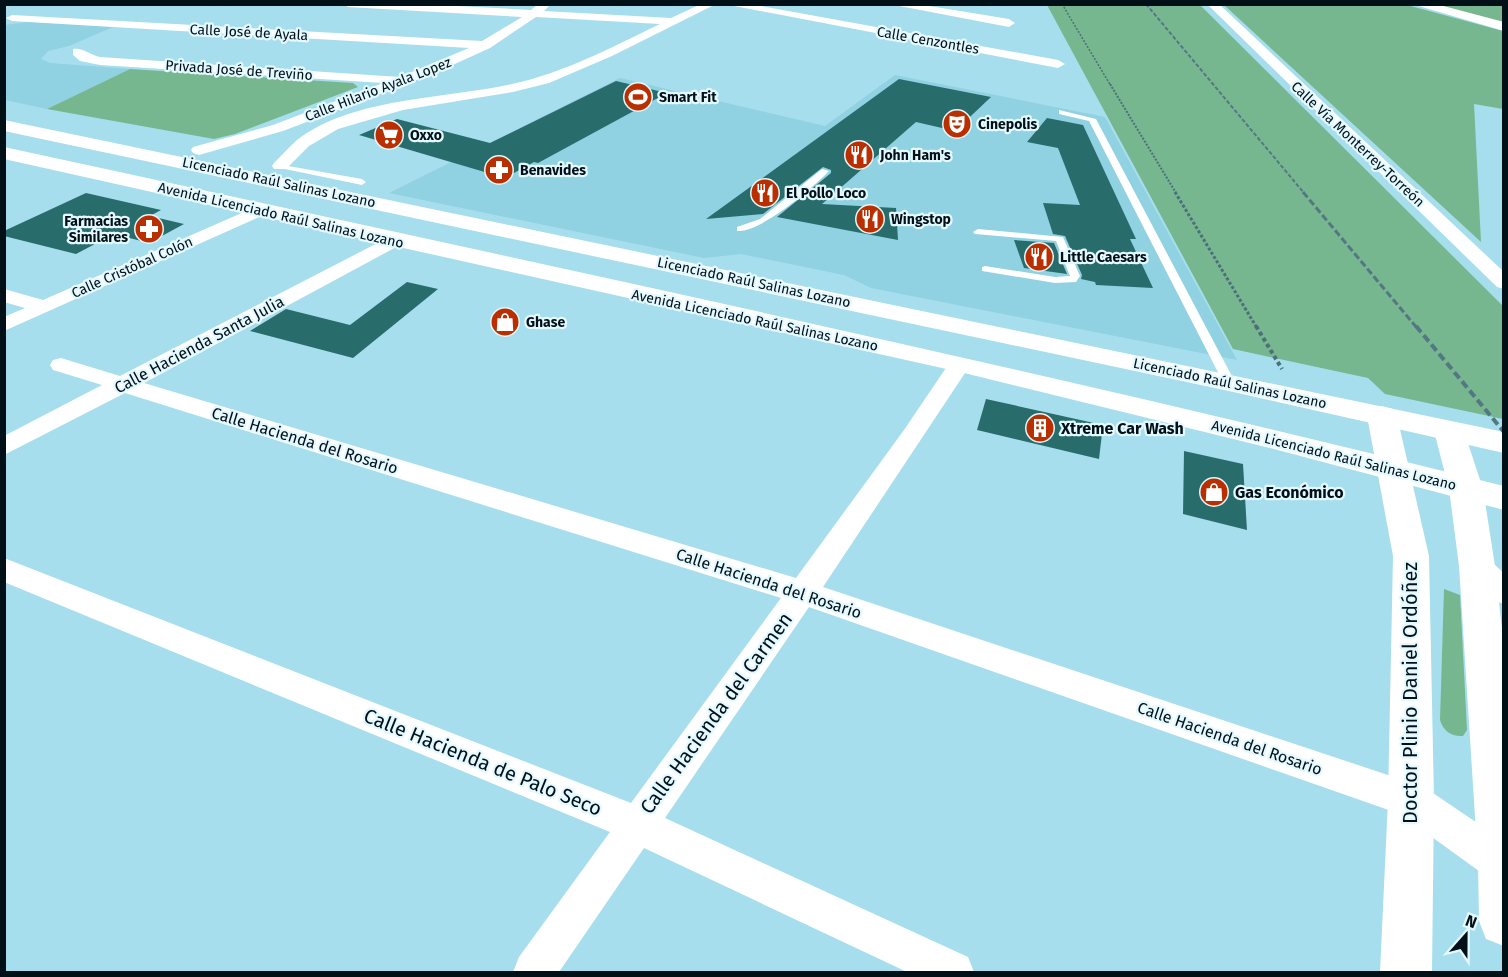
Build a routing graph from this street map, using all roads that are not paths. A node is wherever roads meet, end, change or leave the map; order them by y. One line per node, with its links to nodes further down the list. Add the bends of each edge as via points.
1 (348, 4): 12 (street)
2 (546, 4): 12 (street, Calle Hilario Ayala Lopez)
3 (711, 4): 14 (street)
4 (729, 4): 11 (street)
5 (765, 4): 11 (street)
6 (894, 4): 17 (street)
7 (1001, 4): 17 (street)
8 (1212, 4): 39 (street, Calle Vía Monterrey-Torreón)
9 (1418, 4): 16 (main road)
10 (51, 7): 13 (street)
11 (807, 12): 15 (street); 20 (street, Calle Cenzontles)
12 (534, 14): 14 (street); 18 (street, Calle Hilario Ayala Lopez)
13 (8, 19): 18 (street, Calle José de Ayala)
14 (673, 21): 24 (street, via 542,80)
15 (785, 24)
16 (1503, 27)
17 (1012, 31): 20 (street)
18 (486, 45): 22 (street, Calle Hilario Ayala Lopez)
19 (77, 52): 22 (street, Privada José de Treviño, via 100,61)
20 (1023, 57): 21 (street, Calle Cenzontles)
21 (1058, 64)
22 (402, 80): 23 (street, Calle Hilario Ayala Lopez)
23 (374, 92): 24 (street); 28 (street, Calle Hilario Ayala Lopez, via 248,140)
24 (411, 103): 31 (street, via 309,138 292,151)
25 (4, 110): 28 (main road)
26 (1062, 112): 45 (lane, via 1092,119)
27 (4, 125): 31 (main road, Licenciado Raúl Salinas Lozano)
28 (199, 150): 31 (main road)
29 (4, 153): 33 (main road, Avenida Licenciado Raúl Salinas Lozano)
30 (825, 171): 35 (lane, via 763,221)
31 (282, 175): 32 (lane); 33 (main road, via 279,192); 34 (main road, Licenciado Raúl Salinas Lozano)
32 (362, 182)
33 (248, 207): 34 (main road, via 297,201 438,230); 37 (main road, Avenida Licenciado Raúl Salinas Lozano); 41 (street, Calle Cristóbal Colón)
34 (482, 227): 45 (main road, Licenciado Raúl Salinas Lozano)
35 (740, 229)
36 (978, 232): 38 (lane, via 1057,238 1075,276 1072,280 1055,280)
37 (393, 240): 43 (main road, Avenida Licenciado Raúl Salinas Lozano); 46 (street, Calle Hacienda Santa Julia, via 291,300)
38 (985, 269)
39 (1503, 283)
40 (4, 295): 41 (street)
41 (45, 307): 42 (street, Calle Cristóbal Colón)
42 (4, 325)
43 (960, 364): 51 (main road, Avenida Licenciado Raúl Salinas Lozano); 55 (street, Calle Hacienda del Carmen)
44 (61, 365): 46 (street, Calle Hacienda del Rosario)
45 (1229, 382): 47 (main road, Licenciado Raúl Salinas Lozano)
46 (122, 385): 50 (street, Calle Hacienda Santa Julia); 55 (street, Calle Hacienda del Rosario)
47 (1382, 416): 48 (main road, Licenciado Raúl Salinas Lozano); 51 (main road, Doctor Plinio Daniel Ordóñez)
48 (1449, 431): 49 (main road, Licenciado Raúl Salinas Lozano); 52 (main road)
49 (1503, 443)
50 (4, 447)
51 (1394, 470): 52 (main road, Avenida Licenciado Raúl Salinas Lozano); 56 (main road, Doctor Plinio Daniel Ordóñez, via 1411,556)
52 (1485, 494): 54 (main road)
53 (4, 569): 57 (street, Calle Hacienda de Palo Seco)
54 (1490, 579): 58 (main road)
55 (802, 592): 56 (street, Calle Hacienda del Rosario); 57 (street, Calle Hacienda del Carmen)
56 (1411, 800): 58 (street, Calle Hacienda del Rosario); 62 (main road, Doctor Plinio Daniel Ordóñez)
57 (636, 824): 60 (street, Calle Hacienda del Carmen); 61 (street, Calle Hacienda de Palo Seco)
58 (1502, 864): 59 (main road)
59 (1503, 921)
60 (534, 972)
61 (953, 972)
62 (1406, 972)

